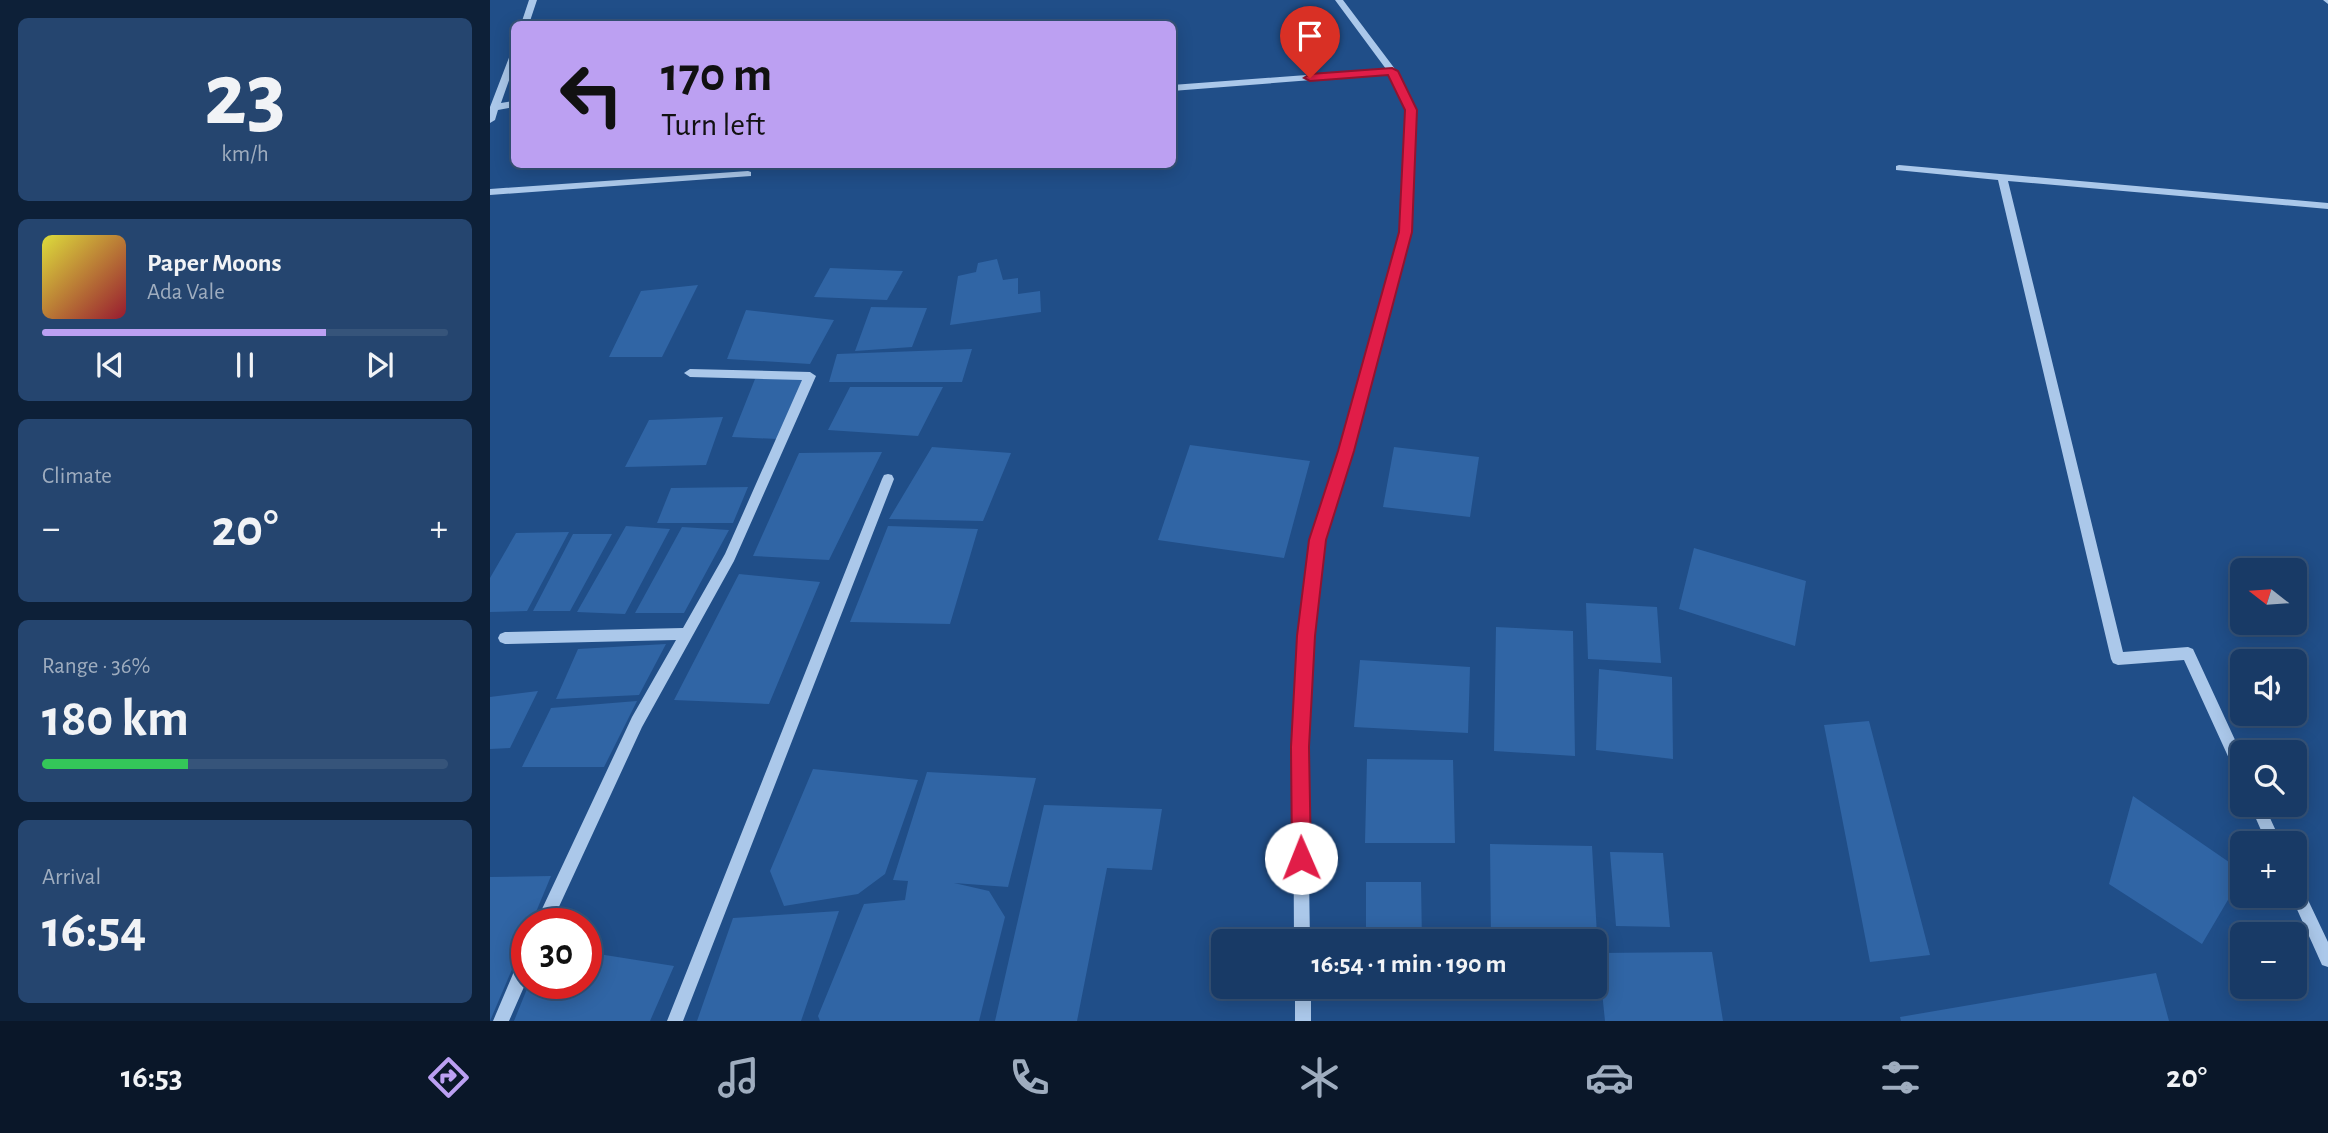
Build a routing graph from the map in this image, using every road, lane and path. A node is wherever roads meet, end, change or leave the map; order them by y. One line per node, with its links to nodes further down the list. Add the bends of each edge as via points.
1 (533, 0): 3 (street)
2 (1339, 0): 5 (street)
3 (526, 21)
4 (511, 64): 8 (street)
5 (1392, 71): 6 (street); 22 (street, via 1411,110 1405,232 1317,540 1300,747)
6 (1176, 88)
7 (511, 105): 8 (street)
8 (497, 107): 9 (street)
9 (490, 120)
10 (1899, 168): 12 (street)
11 (748, 174): 13 (street)
12 (2003, 179): 14 (street); 19 (street, via 2118,659 2188,653)
13 (490, 192)
14 (2328, 206)
15 (690, 373): 17 (street, via 810,376 730,557)
16 (888, 479): 27 (street)
17 (688, 634): 18 (street); 20 (street, via 637,722)
18 (505, 638)
19 (2230, 745)
20 (550, 908)
21 (2304, 908): 23 (street)
22 (1302, 929)
23 (2328, 959)
24 (511, 998): 26 (street)
25 (1303, 999): 28 (street)
26 (501, 1021)
27 (675, 1021)
28 (1303, 1021)

